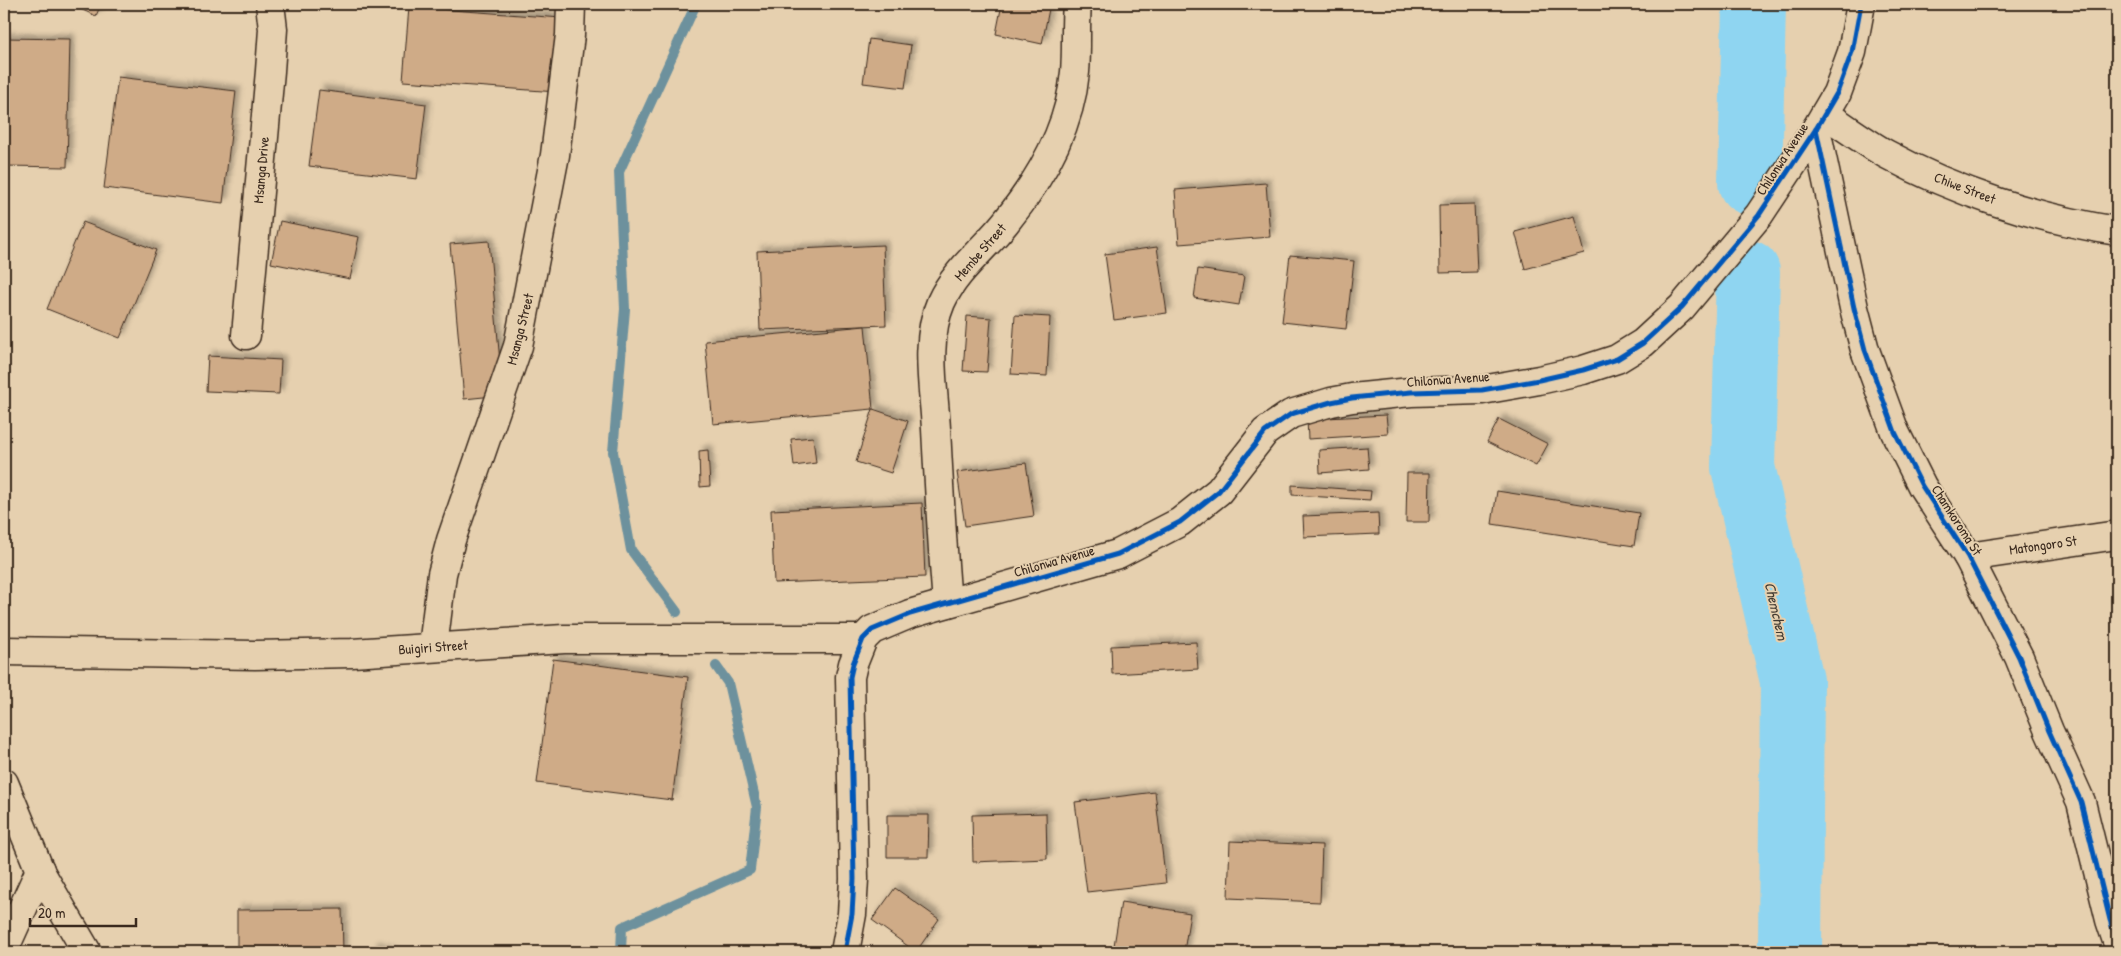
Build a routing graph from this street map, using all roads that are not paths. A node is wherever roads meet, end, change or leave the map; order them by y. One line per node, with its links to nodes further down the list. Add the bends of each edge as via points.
1 (270, 4): 7 (street, Msanga Drive, via 273,28 270,71)
2 (571, 4): 12 (street, Msanga Street, via 555,155 518,346 451,540 442,574)
3 (1077, 4): 10 (street, Membe Street, via 1075,72 1066,119 1055,144 1028,195 952,282 941,302 933,330)
4 (1861, 4): 5 (street, Chilonwa Avenue, via 1852,52 1837,93)
5 (1820, 122): 6 (street, Chiwe Street, via 1963,188 2040,216); 9 (street, Chamkoroma St, via 1838,237 1865,350 1895,432 1922,486); 10 (street, Chilonwa Avenue, via 1760,215 1682,307 1643,343 1616,359 1583,370 1482,390 1352,398 1292,414 1265,432 1219,491 1180,522 1118,554)
6 (2117, 231)
7 (246, 335)
8 (2117, 535): 9 (street, Matongoro St)
9 (1968, 557): 16 (street, Chamkoroma St, via 2020,657 2081,802)
10 (948, 603): 11 (street, Chilonwa Avenue, via 872,630)
11 (863, 639): 12 (street, Buigiri Street, via 564,639); 19 (street, via 850,677 854,879)
12 (433, 646): 13 (street, Buigiri Street, via 255,655)
13 (4, 651)
14 (4, 783): 15 (street)
15 (40, 870): 17 (street); 18 (street)
16 (2117, 941)
17 (4, 950)
18 (87, 952)
19 (845, 952)

